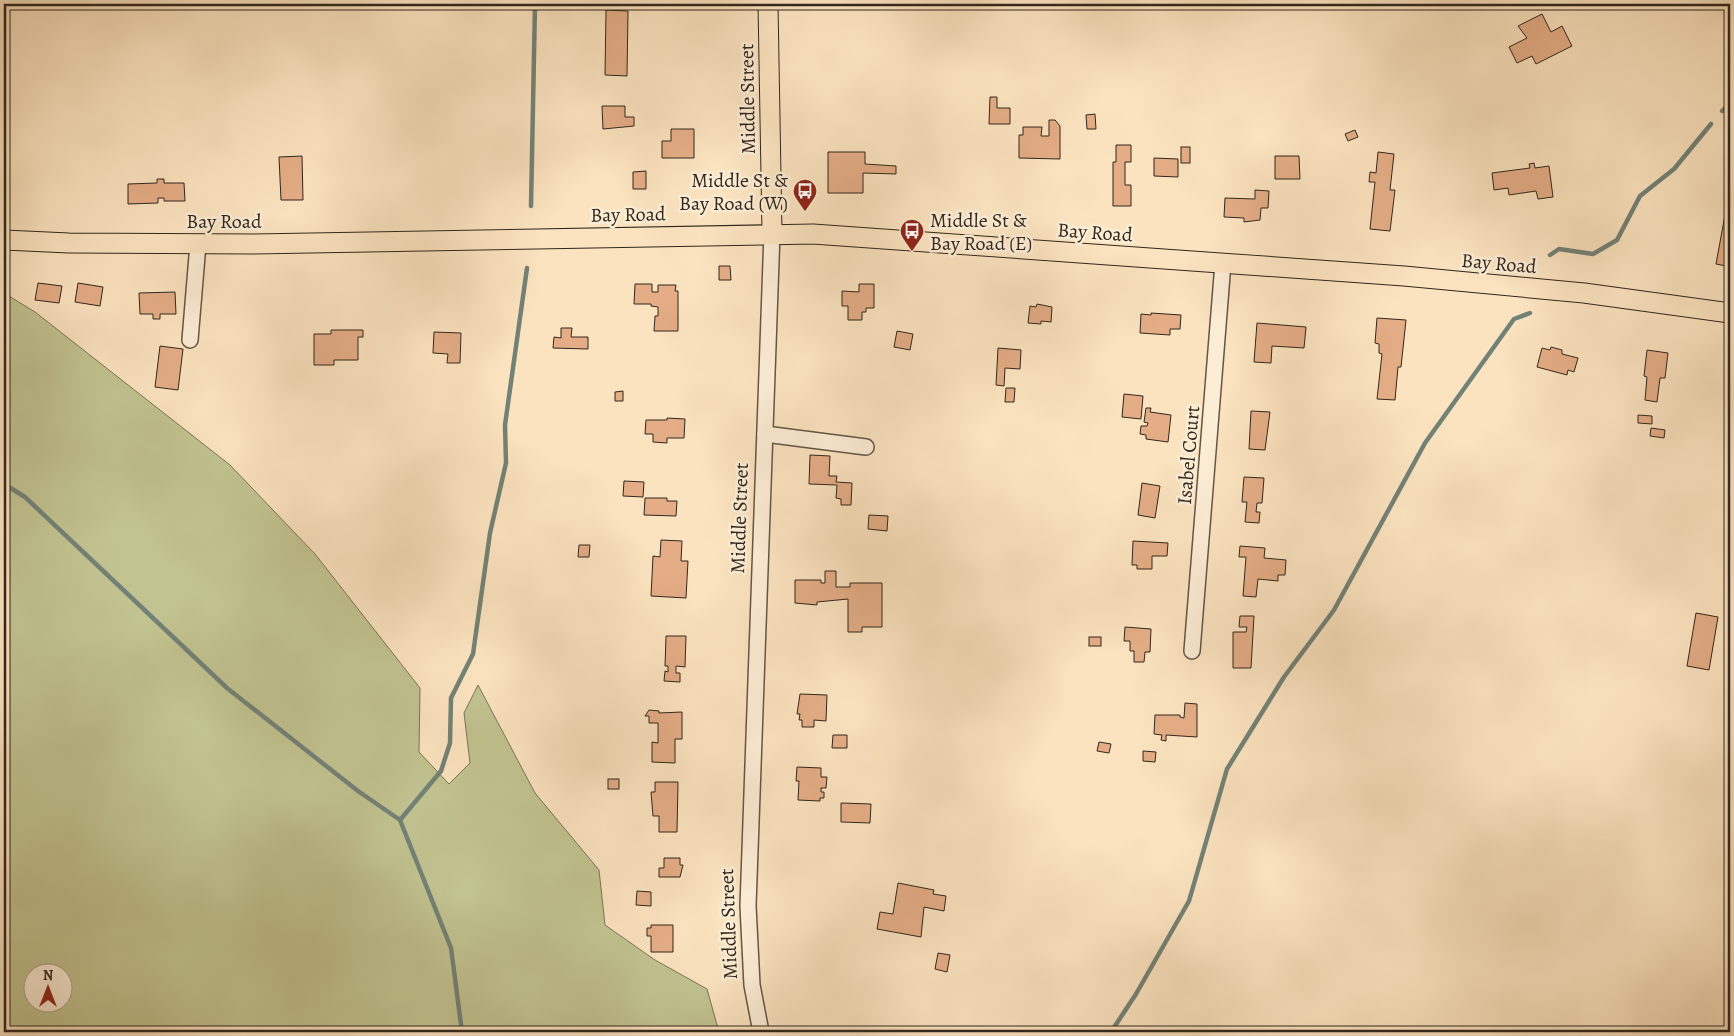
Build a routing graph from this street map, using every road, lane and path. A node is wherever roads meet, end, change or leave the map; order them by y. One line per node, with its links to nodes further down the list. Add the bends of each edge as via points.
1 (768, 4): 2 (main road, Middle Street)
2 (772, 234): 4 (main road, Bay Road); 5 (main road, Bay Road, via 813,234); 8 (street, Middle Street)
3 (4, 240): 4 (main road, Bay Road, via 70,244)
4 (198, 244): 7 (street)
5 (1223, 263): 6 (main road, Bay Road, via 1584,293); 10 (street, Isabel Court)
6 (1730, 313)
7 (190, 340)
8 (765, 434): 9 (street); 11 (street, Middle Street, via 748,906 752,985)
9 (866, 447)
10 (1192, 651)
11 (761, 1032)

